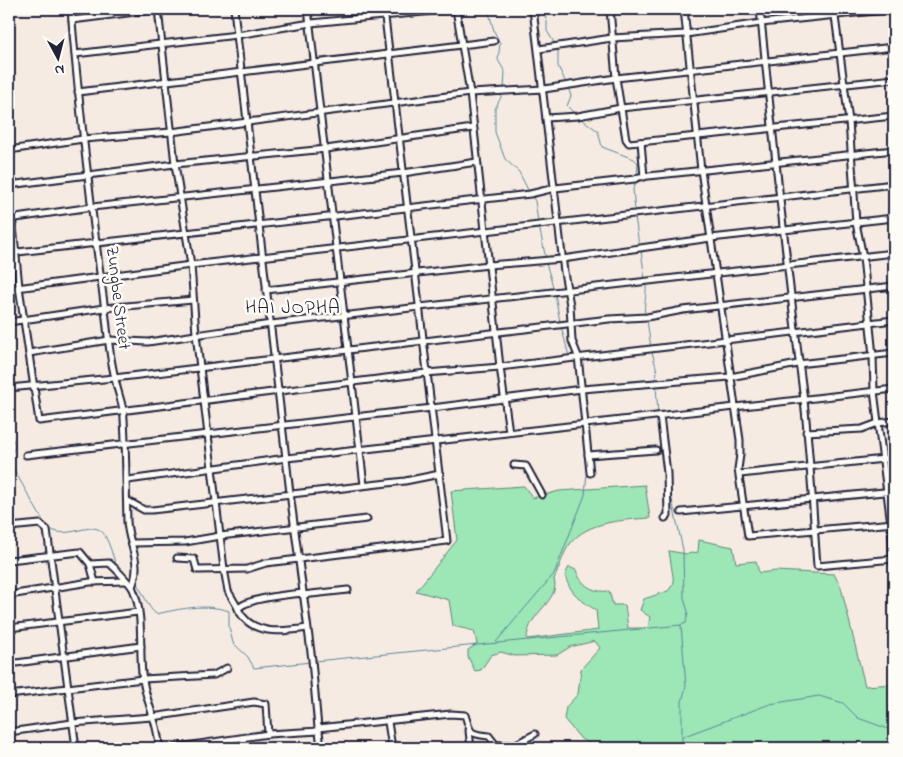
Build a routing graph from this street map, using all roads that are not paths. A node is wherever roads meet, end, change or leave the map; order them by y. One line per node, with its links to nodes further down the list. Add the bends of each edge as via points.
1 (71, 9): 15 (street, Zungbe Street)
2 (159, 9): 15 (street); 22 (street)
3 (234, 9): 19 (street)
4 (308, 9): 17 (street)
5 (384, 9): 14 (street)
6 (455, 9): 14 (street); 23 (street)
7 (533, 9): 25 (street)
8 (610, 9): 20 (street)
9 (684, 9): 18 (street)
10 (760, 9): 16 (street)
11 (834, 9): 13 (street)
12 (894, 9): 13 (street)
13 (835, 16): 16 (street); 26 (street)
14 (385, 17): 17 (street); 28 (street)
15 (72, 20): 27 (street, Zungbe Street)
16 (762, 23): 18 (street); 29 (street)
17 (311, 24): 19 (street); 30 (street)
18 (686, 34): 20 (street); 31 (street)
19 (237, 35): 22 (street); 32 (street)
20 (612, 38): 25 (street); 33 (street)
21 (494, 41): 23 (street)
22 (162, 43): 27 (street); 34 (street)
23 (461, 44): 28 (street); 39 (street)
24 (894, 47): 26 (street)
25 (539, 49): 37 (street)
26 (841, 52): 29 (street); 36 (street)
27 (75, 54): 38 (street, Zungbe Street)
28 (388, 55): 30 (street); 41 (street)
29 (766, 61): 31 (street); 40 (street)
30 (315, 64): 32 (street); 44 (street)
31 (691, 69): 33 (street); 42 (street)
32 (241, 72): 34 (street); 48 (street)
33 (616, 78): 37 (street); 43 (street)
34 (166, 80): 38 (street); 51 (street)
35 (894, 80): 36 (street)
36 (844, 86): 40 (street); 47 (street)
37 (544, 89): 39 (street); 46 (street)
38 (78, 92): 54 (street, Zungbe Street)
39 (470, 93): 41 (street); 49 (street)
40 (769, 94): 42 (street); 50 (street)
41 (395, 102): 44 (street); 53 (street)
42 (693, 102): 43 (street); 52 (street)
43 (621, 108): 46 (street); 55 (street, via 627,142)
44 (321, 112): 48 (street); 56 (street)
45 (894, 116): 47 (street)
46 (546, 118): 71 (street)
47 (849, 121): 50 (street); 59 (street)
48 (247, 122): 51 (street); 60 (street)
49 (473, 128): 53 (street); 61 (street)
50 (772, 129): 52 (street); 62 (street)
51 (171, 132): 54 (street); 63 (street)
52 (698, 135): 55 (street); 64 (street)
53 (399, 138): 56 (street); 66 (street)
54 (83, 139): 57 (street); 65 (street, Zungbe Street)
55 (641, 142): 67 (street)
56 (326, 149): 60 (street); 68 (street)
57 (9, 150)
58 (894, 150): 59 (street)
59 (851, 154): 62 (street); 72 (street)
60 (252, 156): 63 (street); 73 (street)
61 (477, 162): 66 (street); 76 (street)
62 (777, 162): 64 (street); 74 (street)
63 (175, 164): 65 (street); 75 (street)
64 (701, 170): 67 (street); 77 (street)
65 (87, 174): 70 (street); 78 (street, Zungbe Street)
66 (403, 174): 68 (street); 79 (street)
67 (639, 178): 71 (street)
68 (330, 181): 73 (street); 80 (street)
69 (894, 184): 72 (street)
70 (9, 185): 81 (street)
71 (554, 188): 76 (street); 83 (street)
72 (854, 188): 74 (street); 84 (street)
73 (255, 190): 75 (street); 85 (street)
74 (779, 196): 77 (street); 87 (street)
75 (180, 198): 78 (street); 88 (street)
76 (481, 200): 79 (street); 86 (street)
77 (707, 206): 83 (street); 89 (street)
78 (92, 207): 81 (street); 91 (street, Zungbe Street)
79 (408, 208): 80 (street); 90 (street)
80 (332, 216): 85 (street); 92 (street)
81 (11, 218): 93 (street)
82 (894, 218): 84 (street)
83 (558, 222): 86 (street); 98 (street)
84 (856, 223): 87 (street); 97 (street)
85 (259, 224): 88 (street); 96 (street)
86 (484, 231): 90 (street); 101 (street)
87 (784, 231): 89 (street); 100 (street)
88 (184, 232): 91 (street); 99 (street)
89 (711, 238): 98 (street); 102 (street)
90 (410, 239): 92 (street); 103 (street)
91 (97, 244): 93 (street); 104 (street, Zungbe Street)
92 (336, 248): 96 (street); 105 (street)
93 (17, 252): 94 (street); 107 (street)
94 (9, 253)
95 (894, 253): 97 (street)
96 (263, 256): 99 (street); 110 (street)
97 (863, 257): 100 (street); 109 (street)
98 (562, 259): 101 (street); 111 (street)
99 (191, 264): 104 (street); 113 (street)
100 (789, 264): 102 (street); 112 (street)
101 (489, 265): 103 (street); 114 (street)
102 (717, 272): 111 (street); 117 (street)
103 (414, 273): 105 (street); 116 (street)
104 (101, 277): 107 (street); 115 (street, Zungbe Street)
105 (341, 282): 110 (street); 118 (street)
106 (894, 286): 109 (street)
107 (19, 288): 108 (street); 119 (street)
108 (9, 289)
109 (864, 289): 112 (street); 122 (street)
110 (266, 290): 123 (street)
111 (567, 290): 114 (street); 124 (street)
112 (792, 297): 117 (street); 125 (street)
113 (193, 300): 115 (street); 126 (street)
114 (494, 300): 116 (street); 127 (street)
115 (104, 308): 119 (street); 129 (street, Zungbe Street)
116 (419, 308): 118 (street); 130 (street)
117 (721, 308): 124 (street); 128 (street)
118 (345, 317): 123 (street); 131 (street)
119 (24, 319): 121 (street); 132 (street)
120 (894, 320): 122 (street)
121 (9, 322)
122 (868, 323): 125 (street); 135 (street)
123 (271, 324): 126 (street); 136 (street)
124 (570, 324): 127 (street); 134 (street)
125 (796, 331): 128 (street); 137 (street)
126 (196, 334): 129 (street, via 148,342); 138 (street)
127 (496, 334): 130 (street); 139 (street)
128 (724, 339): 134 (street); 142 (street)
129 (109, 340): 132 (street); 141 (street, Zungbe Street)
130 (423, 342): 131 (street); 140 (street)
131 (349, 351): 136 (street); 143 (street)
132 (29, 353): 144 (street)
133 (894, 353): 135 (street)
134 (578, 356): 139 (street); 147 (street)
135 (873, 356): 137 (street); 148 (street)
136 (276, 359): 138 (street); 149 (street)
137 (798, 364): 142 (street); 151 (street)
138 (200, 367): 141 (street); 152 (street)
139 (500, 367): 140 (street); 150 (street)
140 (426, 373): 143 (street); 153 (street)
141 (114, 378): 144 (street); 155 (street, Zungbe Street)
142 (730, 378): 147 (street); 154 (street)
143 (353, 382): 149 (street); 157 (street)
144 (34, 386): 145 (street); 155 (street, via 39,421)
145 (9, 388)
146 (894, 388): 148 (street)
147 (582, 389): 150 (street); 160 (street)
148 (874, 391): 151 (street); 159 (street)
149 (278, 392): 152 (street); 161 (street)
150 (505, 398): 153 (street); 162 (street)
151 (804, 400): 154 (street); 163 (street)
152 (205, 401): 155 (street); 164 (street)
153 (432, 408): 157 (street); 165 (street)
154 (734, 408): 156 (street); 179 (street, via 740,440 737,464)
155 (124, 411): 166 (street, Zungbe Street)
156 (660, 416): 160 (street); 191 (street, via 667,473 668,515)
157 (357, 417): 161 (street); 168 (street)
158 (894, 421): 159 (street)
159 (878, 423): 163 (street, via 862,429); 173 (street)
160 (584, 425): 162 (street); 170 (street)
161 (283, 426): 164 (street); 171 (street)
162 (509, 432): 165 (street)
163 (806, 432): 175 (street)
164 (209, 434): 166 (street); 176 (street)
165 (436, 442): 168 (street); 178 (street)
166 (124, 444): 169 (street); 180 (street, Zungbe Street)
167 (656, 450): 170 (street)
168 (360, 451): 171 (street); 181 (street)
169 (26, 454)
170 (588, 455): 177 (street)
171 (287, 458): 176 (street); 184 (street)
172 (894, 458): 173 (street)
173 (882, 459): 175 (street); 183 (street)
174 (514, 464): 185 (street, via 526,466)
175 (809, 466): 179 (street); 186 (street)
176 (212, 468): 180 (street); 188 (street)
177 (590, 473)
178 (440, 474): 181 (street); 203 (street, via 447,540)
179 (740, 474): 189 (street)
180 (128, 480): 187 (street, Zungbe Street)
181 (364, 484): 184 (street)
182 (894, 491): 183 (street)
183 (886, 492): 186 (street); 193 (street)
184 (290, 494): 188 (street); 195 (street)
185 (542, 495)
186 (812, 499): 189 (street); 196 (street)
187 (128, 501): 188 (street, via 148,510); 198 (street, Zungbe Street, via 127,523)
188 (216, 502): 197 (street)
189 (744, 505): 190 (street); 196 (street, via 748,536)
190 (681, 512)
191 (665, 518)
192 (367, 519): 195 (street)
193 (893, 523): 196 (street); 201 (street)
194 (9, 527): 199 (street, via 44,526)
195 (294, 528): 197 (street); 203 (street)
196 (814, 531): 201 (street, via 817,566)
197 (220, 536): 198 (street, via 185,542); 205 (street)
198 (132, 544): 209 (street, Zungbe Street, via 137,560)
199 (50, 555): 202 (street); 204 (street, via 80,552); 210 (street)
200 (177, 558): 205 (street, via 194,559 197,570)
201 (893, 559): 206 (street)
202 (9, 560)
203 (298, 561): 205 (street); 212 (street)
204 (90, 564): 207 (street, via 109,563); 208 (street)
205 (224, 569): 214 (street, via 228,590)
206 (894, 572)
207 (126, 581): 208 (street); 209 (street)
208 (95, 582): 210 (street)
209 (133, 586): 215 (street)
210 (54, 589): 213 (street); 216 (street)
211 (348, 590): 212 (street)
212 (302, 594): 214 (street, via 253,601); 218 (street)
213 (9, 595)
214 (238, 608): 218 (street, via 255,627 278,632)
215 (138, 612): 216 (street); 219 (street)
216 (58, 623): 217 (street); 220 (street)
217 (9, 628)
218 (306, 628): 229 (street)
219 (141, 646): 220 (street); 223 (street)
220 (64, 656): 221 (street); 224 (street)
221 (9, 664)
222 (227, 668): 223 (street, via 214,675)
223 (143, 679): 224 (street); 226 (street)
224 (68, 688): 225 (street); 228 (street)
225 (9, 695)
226 (152, 718): 228 (street); 232 (street, via 254,702 266,704); 237 (street, via 159,734)
227 (388, 722): 229 (street); 230 (street, via 465,715); 241 (street)
228 (72, 723): 231 (street); 236 (street)
229 (318, 730): 232 (street); 240 (street)
230 (469, 731): 235 (street, via 489,736); 242 (street)
231 (9, 732)
232 (268, 734): 234 (street)
233 (535, 734): 235 (street, via 514,745)
234 (243, 738): 238 (street); 239 (street)
235 (499, 746)
236 (76, 748)
237 (159, 748)
238 (172, 748)
239 (244, 748)
240 (321, 748)
241 (392, 748)
242 (471, 748)

